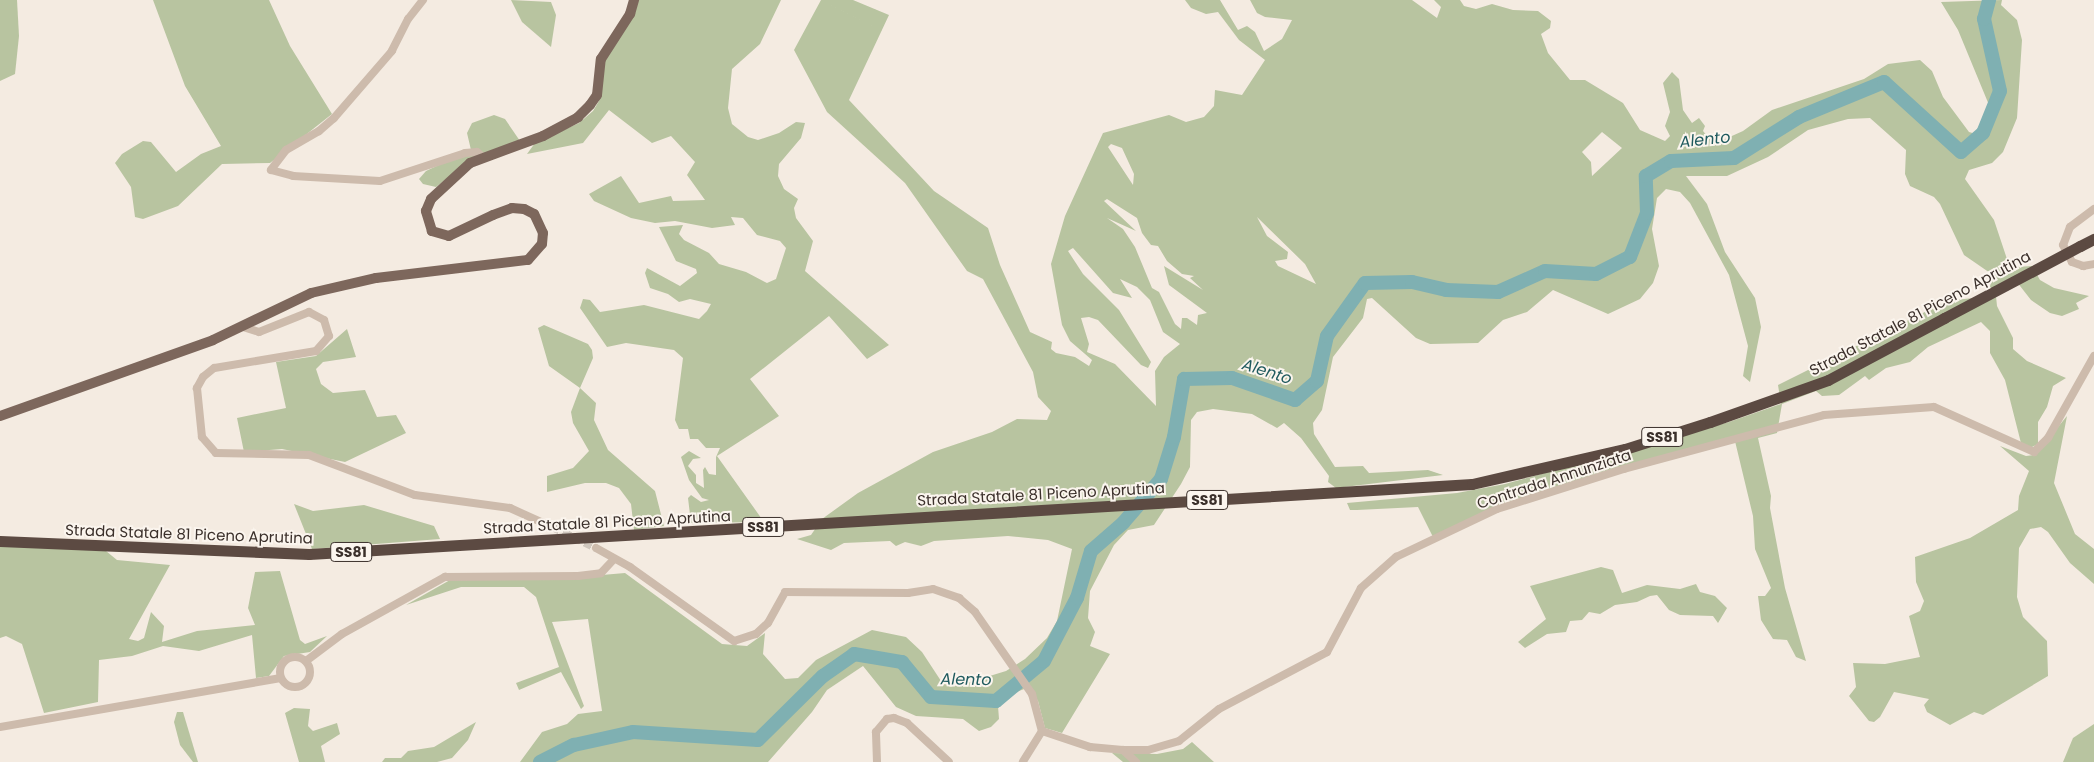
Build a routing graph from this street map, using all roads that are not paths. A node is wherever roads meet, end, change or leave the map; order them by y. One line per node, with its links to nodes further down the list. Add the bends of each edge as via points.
1 (423, 0): 3 (street, via 408,18 392,51 334,118 286,150 271,170 293,176 380,181 465,153 477,152)
2 (634, 0): 3 (main road, via 630,14 601,59 597,95 590,105 578,117 543,136)
3 (483, 157): 7 (main road, via 470,163 431,199 426,222 437,234 455,235 493,215 512,208 524,209 534,214 543,232 542,244 528,260 376,278 311,293 284,303)
4 (2094, 209): 6 (street, via 2070,227 2063,245 2072,262 2083,266)
5 (2094, 239): 11 (highway, Strada Statale 81 Piceno Aprutina / SS81, bridge, via 1828,380 1625,449 1472,484 1360,494 1055,507 309,554)
6 (2094, 264)
7 (244, 327): 9 (main road); 10 (street, via 259,332 309,312 324,320 329,336 316,351 214,368 203,377 197,388 202,437 216,452 309,455 415,495 510,508)
8 (2094, 356): 18 (street, Contrada Annunziata, via 2048,438 2034,452 1934,406 1824,415 1497,508 1396,557 1377,570 1360,588 1327,652 1312,663 1219,708 1179,741 1148,750)
9 (0, 416)
10 (552, 527)
11 (0, 541)
12 (596, 548): 13 (street)
13 (614, 559): 14 (street, via 600,573 578,576 445,577 342,634); 17 (street, via 734,640 756,634 768,622 785,592 908,593 933,589 959,598 975,612 1026,686)
14 (306, 661): 15 (street, via 297,657 287,659 281,667); 15 (street, via 310,675 302,686 292,687)
15 (281, 678): 16 (street)
16 (0, 727)
17 (1042, 731): 18 (street, Contrada Annunziata, via 1090,747); 21 (street)
18 (1123, 750): 22 (street)
19 (877, 762): 20 (street, via 876,732 886,719 894,718 907,724)
20 (949, 762)
21 (1023, 762)
22 (1136, 762)

